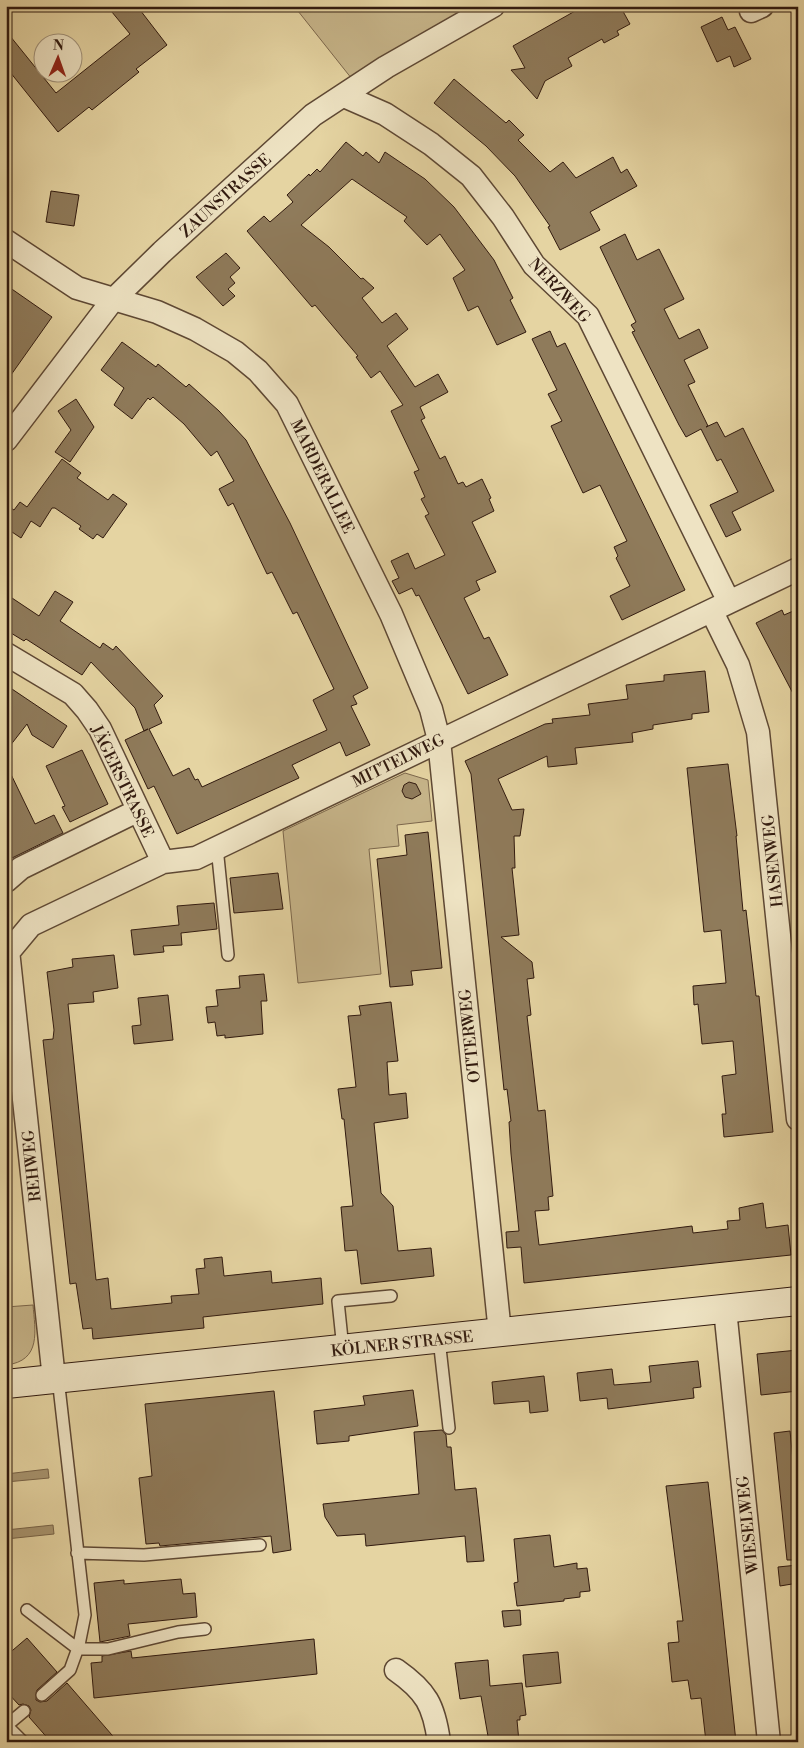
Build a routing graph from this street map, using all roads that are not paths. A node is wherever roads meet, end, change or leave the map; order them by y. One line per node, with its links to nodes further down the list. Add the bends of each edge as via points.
1 (493, 6): 2 (street, ZAUNSTRASSE, via 386,67)
2 (344, 96): 4 (street, ZAUNSTRASSE, via 313,115); 7 (street, NERZWEG, via 385,114 432,144 471,176 534,265 588,316)
3 (6, 241): 4 (street, MARDERALLEE, via 77,288)
4 (112, 300): 5 (street, ZAUNSTRASSE); 9 (street, MARDERALLEE, via 157,312 234,352 258,371 287,404 391,614 431,709)
5 (6, 440)
6 (798, 569): 7 (street, MITTELWEG)
7 (720, 607): 9 (street, MITTELWEG); 16 (street, HASENWEG, via 758,732)
8 (6, 654): 10 (street, JÄGERSTRASSE, via 73,694 87,710 100,729)
9 (439, 740): 11 (street, MITTELWEG); 20 (street, OTTERWEG)
10 (137, 811): 12 (street, JÄGERSTRASSE); 13 (street, via 21,868)
11 (214, 849): 12 (street, MITTELWEG, via 196,858); 15 (lane, via 218,857)
12 (163, 862): 14 (street, MITTELWEG, via 31,925)
13 (6, 881)
14 (7, 948): 23 (street, REHWEG)
15 (228, 955)
16 (798, 1119)
17 (391, 1296): 22 (lane, via 338,1301)
18 (798, 1301): 19 (street, KÖLNER STRASSE)
19 (725, 1308): 20 (street, KÖLNER STRASSE); 37 (street, WIESELWEG)
20 (500, 1333): 21 (street, KÖLNER STRASSE)
21 (439, 1339): 22 (street, KÖLNER STRASSE); 25 (lane)
22 (343, 1349): 23 (street, KÖLNER STRASSE)
23 (56, 1378): 24 (street, KÖLNER STRASSE); 27 (lane)
24 (6, 1384)
25 (449, 1428)
26 (260, 1545): 27 (lane, via 144,1555)
27 (77, 1553): 30 (lane, via 85,1615)
28 (27, 1610): 30 (lane)
29 (205, 1629): 30 (lane, via 178,1632 108,1649)
30 (78, 1649): 32 (lane, via 70,1670)
31 (396, 1670): 36 (street, via 416,1684 430,1703)
32 (42, 1695)
33 (24, 1711): 34 (lane)
34 (6, 1726): 35 (lane)
35 (23, 1742)
36 (439, 1742)
37 (769, 1742)

